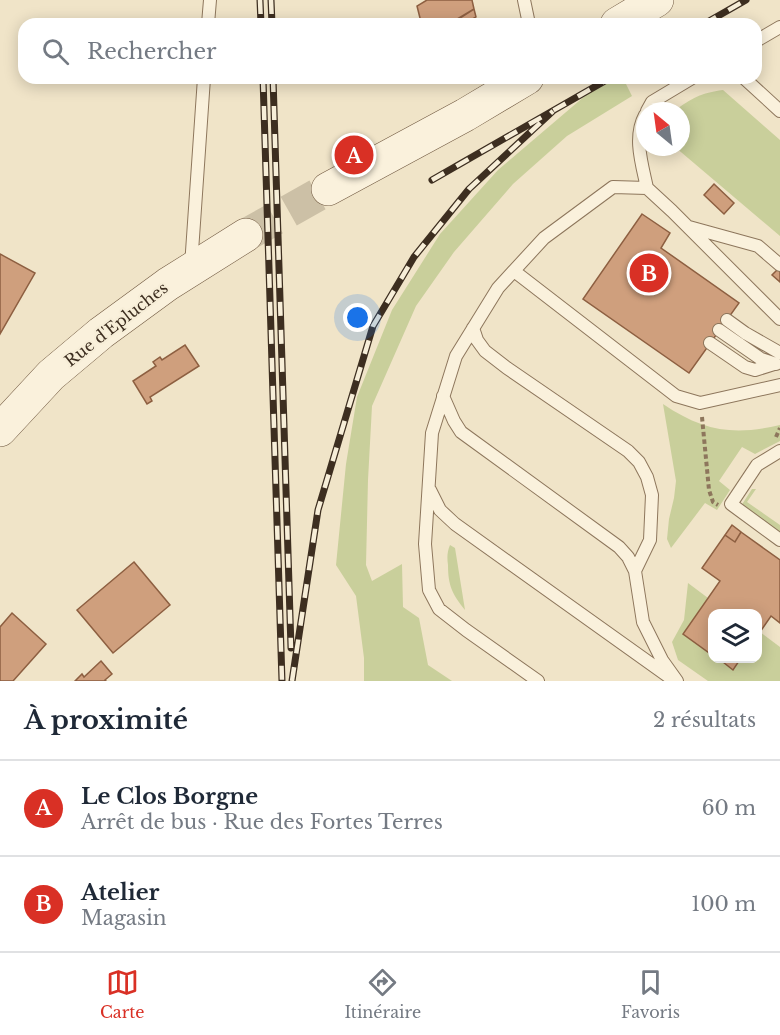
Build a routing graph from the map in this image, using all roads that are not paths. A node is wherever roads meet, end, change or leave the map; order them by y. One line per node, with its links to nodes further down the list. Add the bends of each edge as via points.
1 (210, 0): 4 (lane)
2 (524, 0): 5 (lane)
3 (657, 0): 6 (street)
4 (208, 18)
5 (528, 18)
6 (627, 18)
7 (780, 27): 8 (lane)
8 (762, 38)
9 (204, 84): 21 (lane)
10 (516, 84): 17 (street)
11 (682, 84): 13 (lane)
12 (751, 84): 14 (lane)
13 (652, 102)
14 (780, 111)
15 (640, 156): 16 (lane)
16 (646, 188): 18 (lane); 22 (lane, via 613,187 544,238)
17 (328, 189)
18 (687, 226): 20 (lane, via 758,246); 23 (lane)
19 (246, 236): 21 (street, Rue d'Epluches)
20 (780, 265)
21 (190, 270): 30 (street, Rue d'Epluches, via 101,333 51,375)
22 (514, 271): 25 (lane, via 498,288); 28 (lane, via 676,396 700,403)
23 (780, 319)
24 (723, 325): 27 (lane, via 745,333)
25 (473, 328): 29 (lane, via 456,356); 34 (lane, via 484,351 639,462 652,495 650,540)
26 (710, 344): 27 (lane, via 755,370)
27 (778, 361)
28 (780, 385)
29 (443, 396): 32 (lane, via 432,433); 34 (lane, via 461,432 619,547)
30 (0, 430)
31 (780, 450): 33 (lane, via 757,465 731,504)
32 (429, 486): 35 (lane, via 425,544 429,590 439,609); 36 (lane, via 440,510 454,524)
33 (780, 540)
34 (635, 571): 36 (lane, via 643,621)
35 (538, 681)
36 (675, 681)

